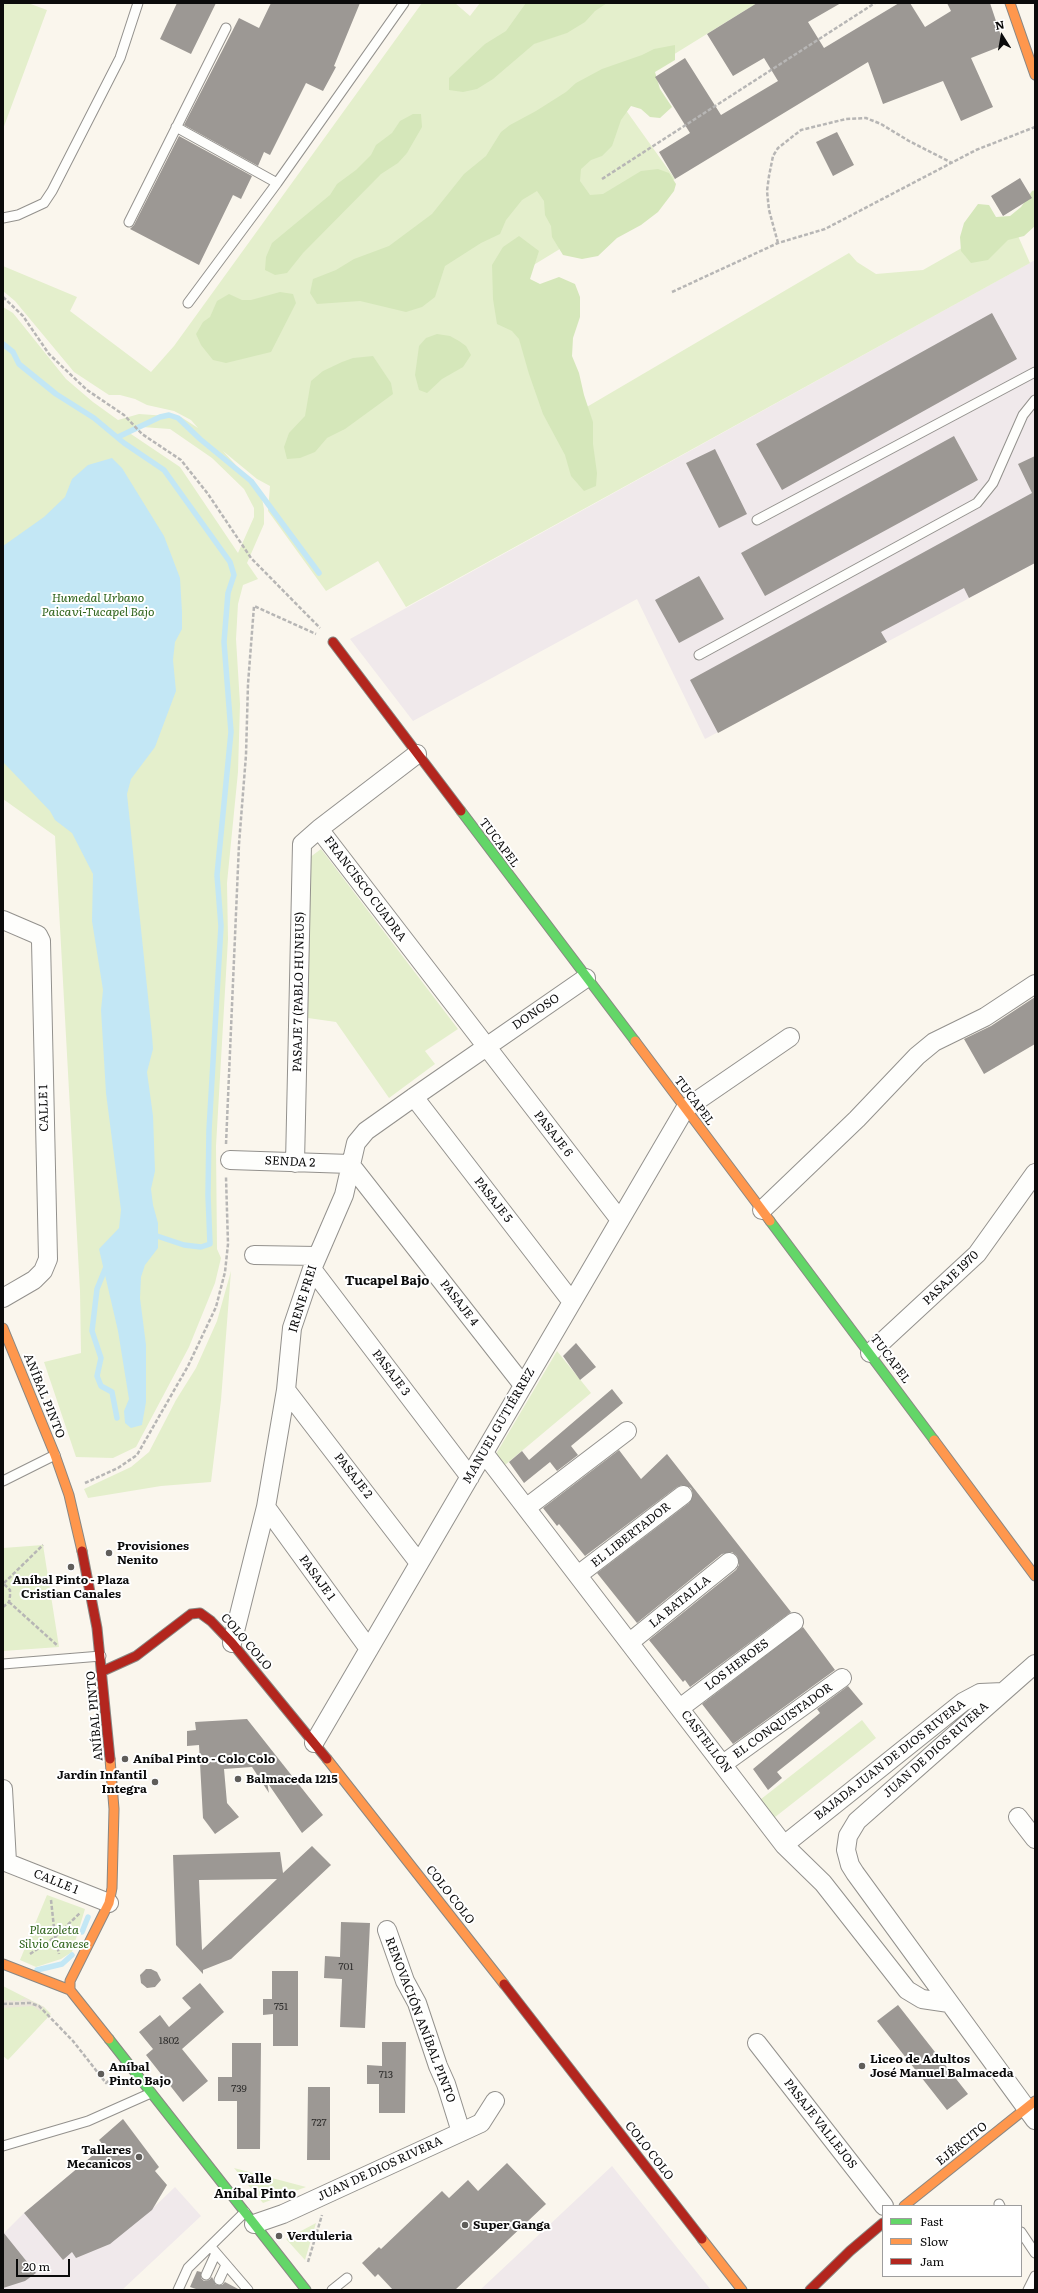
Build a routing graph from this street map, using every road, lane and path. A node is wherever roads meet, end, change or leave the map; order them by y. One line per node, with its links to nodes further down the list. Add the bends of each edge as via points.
1 (138, 3): 12 (lane, via 120,58 52,191 44,203 18,215)
2 (404, 3): 11 (lane)
3 (875, 3): 10 (path)
4 (1010, 3): 6 (street)
5 (226, 28): 7 (lane)
6 (1035, 75)
7 (176, 127): 11 (lane); 13 (lane)
8 (1035, 127): 9 (path, via 976,150)
9 (952, 163): 14 (path, via 825,229); 14 (path, via 866,118 846,119 801,130 778,148 773,156 767,191)
10 (602, 179)
11 (277, 183): 17 (lane)
12 (3, 218)
13 (129, 222)
14 (778, 243): 15 (path)
15 (672, 292)
16 (3, 297): 21 (path, via 24,316 49,354 70,374 124,415 142,434 181,460 208,494 251,558)
17 (188, 303)
18 (1035, 372): 20 (lane)
19 (1035, 400): 22 (lane, via 1023,415 993,483 977,503)
20 (757, 520)
21 (333, 642): 23 (street, TUCAPEL); 32 (path, via 254,606 239,844)
22 (699, 655)
23 (417, 754): 24 (street, FRANCISCO CUADRA); 26 (street, TUCAPEL)
24 (319, 829): 29 (street, FRANCISCO CUADRA); 33 (street, PASAJE 7 (PABLO HUNEUS), via 302,844)
25 (3, 920): 40 (street, CALLE 1, via 38,935 41,941 48,1259 43,1271 34,1280)
26 (586, 978): 29 (street, DONOSO); 31 (street, TUCAPEL)
27 (1035, 984): 36 (street, via 985,1017 934,1042 917,1056 857,1119)
28 (790, 1037): 31 (street)
29 (486, 1047): 30 (street, IRENE FREI); 37 (street, PASAJE 6)
30 (414, 1097): 34 (street, IRENE FREI, via 360,1138 352,1151); 41 (street, PASAJE 5)
31 (685, 1109): 36 (street, TUCAPEL); 37 (street, MANUEL GUTIÉRREZ)
32 (227, 1159): 33 (street, SENDA 2); 51 (path, via 228,1244 225,1272 216,1307 188,1366 138,1454)
33 (295, 1163): 34 (street, SENDA 2)
34 (350, 1164): 39 (street, IRENE FREI, via 344,1195); 44 (street, PASAJE 4)
35 (1035, 1173): 43 (street, PASAJE 1970, via 977,1254)
36 (762, 1210): 43 (street, TUCAPEL)
37 (620, 1220): 41 (street, MANUEL GUTIÉRREZ)
38 (254, 1255): 39 (street)
39 (315, 1262): 45 (street, IRENE FREI, via 292,1328); 49 (street, PASAJE 3)
40 (3, 1298)
41 (572, 1302): 44 (street, MANUEL GUTIÉRREZ)
42 (3, 1328): 48 (street, ANÍBAL PINTO)
43 (870, 1353): 59 (street, TUCAPEL)
44 (524, 1385): 47 (street, MANUEL GUTIÉRREZ)
45 (286, 1390): 53 (street, IRENE FREI); 57 (street, PASAJE 2)
46 (627, 1431): 54 (street)
47 (484, 1453): 49 (street, MANUEL GUTIÉRREZ); 54 (street, CASTELLÓN)
48 (55, 1455): 50 (lane); 51 (street, ANÍBAL PINTO)
49 (470, 1477): 57 (street, MANUEL GUTIÉRREZ)
50 (3, 1481)
51 (69, 1495): 68 (street, ANÍBAL PINTO, via 85,1565)
52 (683, 1495): 58 (street, EL LIBERTADOR)
53 (266, 1507): 64 (street, IRENE FREI); 67 (street, PASAJE 1)
54 (526, 1508): 58 (street, CASTELLÓN)
55 (43, 1545): 60 (path)
56 (729, 1562): 65 (street, LA BATALLA)
57 (420, 1563): 67 (street, MANUEL GUTIÉRREZ)
58 (578, 1575): 65 (street, CASTELLÓN)
59 (1035, 1576)
60 (3, 1583): 61 (path, via 10,1593)
61 (9, 1602): 62 (path); 66 (path)
62 (3, 1607)
63 (794, 1622): 74 (street, LOS HEROES)
64 (232, 1642): 71 (street, COLO COLO, via 206,1616 191,1614 136,1656); 75 (street, COLO COLO)
65 (630, 1642): 74 (street, CASTELLÓN)
66 (59, 1647)
67 (369, 1649): 75 (street, MANUEL GUTIÉRREZ)
68 (101, 1656): 69 (lane); 71 (street, ANÍBAL PINTO)
69 (3, 1664)
70 (1035, 1664): 73 (street, JUAN DE DIOS RIVERA)
71 (103, 1671): 83 (street, ANÍBAL PINTO, via 114,1809 113,1870)
72 (842, 1678): 76 (street, EL CONQUISTADOR)
73 (1002, 1692): 80 (street, BAJADA JUAN DE DIOS RIVERA, via 980,1693 963,1702); 90 (street, JUAN DE DIOS RIVERA, via 864,1814 852,1829 846,1843 847,1857 855,1874)
74 (680, 1708): 76 (street, CASTELLÓN)
75 (314, 1743): 118 (street, COLO COLO)
76 (723, 1764): 80 (street, CASTELLÓN)
77 (3, 1789): 81 (street)
78 (1018, 1817): 79 (street)
79 (1035, 1839)
80 (784, 1845): 90 (street, CASTELLÓN, via 823,1883 907,1990 922,1999)
81 (5, 1862): 82 (street, CALLE 1)
82 (49, 1880): 83 (street, CALLE 1); 85 (path)
83 (106, 1902): 85 (path, via 84,1909); 88 (street, ANÍBAL PINTO)
84 (387, 1930): 97 (street, RENOVACIÓN ANÍBAL PINTO, via 405,1981 417,2003)
85 (55, 1937): 86 (path); 88 (path, via 61,1960)
86 (25, 1957)
87 (3, 1964): 89 (street)
88 (76, 1966): 89 (street, ANÍBAL PINTO, via 70,1981)
89 (70, 1990): 93 (street)
90 (949, 2003): 96 (street)
91 (3, 2004): 93 (path, via 30,2003 39,2006 73,2041 106,2083)
92 (757, 2043): 100 (street, PASAJE VALLEJOS)
93 (128, 2064): 94 (street)
94 (151, 2093): 98 (lane, via 88,2121); 102 (street)
95 (495, 2101): 97 (street, JUAN DE DIOS RIVERA, via 481,2123)
96 (1032, 2110): 101 (street, EJÉRCITO)
97 (461, 2132): 99 (street, JUAN DE DIOS RIVERA)
98 (3, 2146)
99 (328, 2193): 102 (street, JUAN DE DIOS RIVERA, via 283,2214); 114 (path, via 306,2268)
100 (883, 2205)
101 (905, 2205)
102 (249, 2218): 105 (lane); 114 (street)
103 (882, 2224): 119 (street)
104 (1022, 2234): 106 (lane)
105 (213, 2250): 107 (lane); 108 (lane); 115 (lane, via 188,2268)
106 (1035, 2253)
107 (226, 2265): 109 (lane); 112 (lane)
108 (206, 2274)
109 (236, 2276): 113 (lane); 116 (lane)
110 (1035, 2276): 120 (lane)
111 (347, 2278): 117 (lane)
112 (219, 2280)
113 (233, 2285)
114 (305, 2289)
115 (178, 2290)
116 (248, 2290)
117 (332, 2290)
118 (742, 2290)
119 (810, 2290)
120 (1028, 2290)

